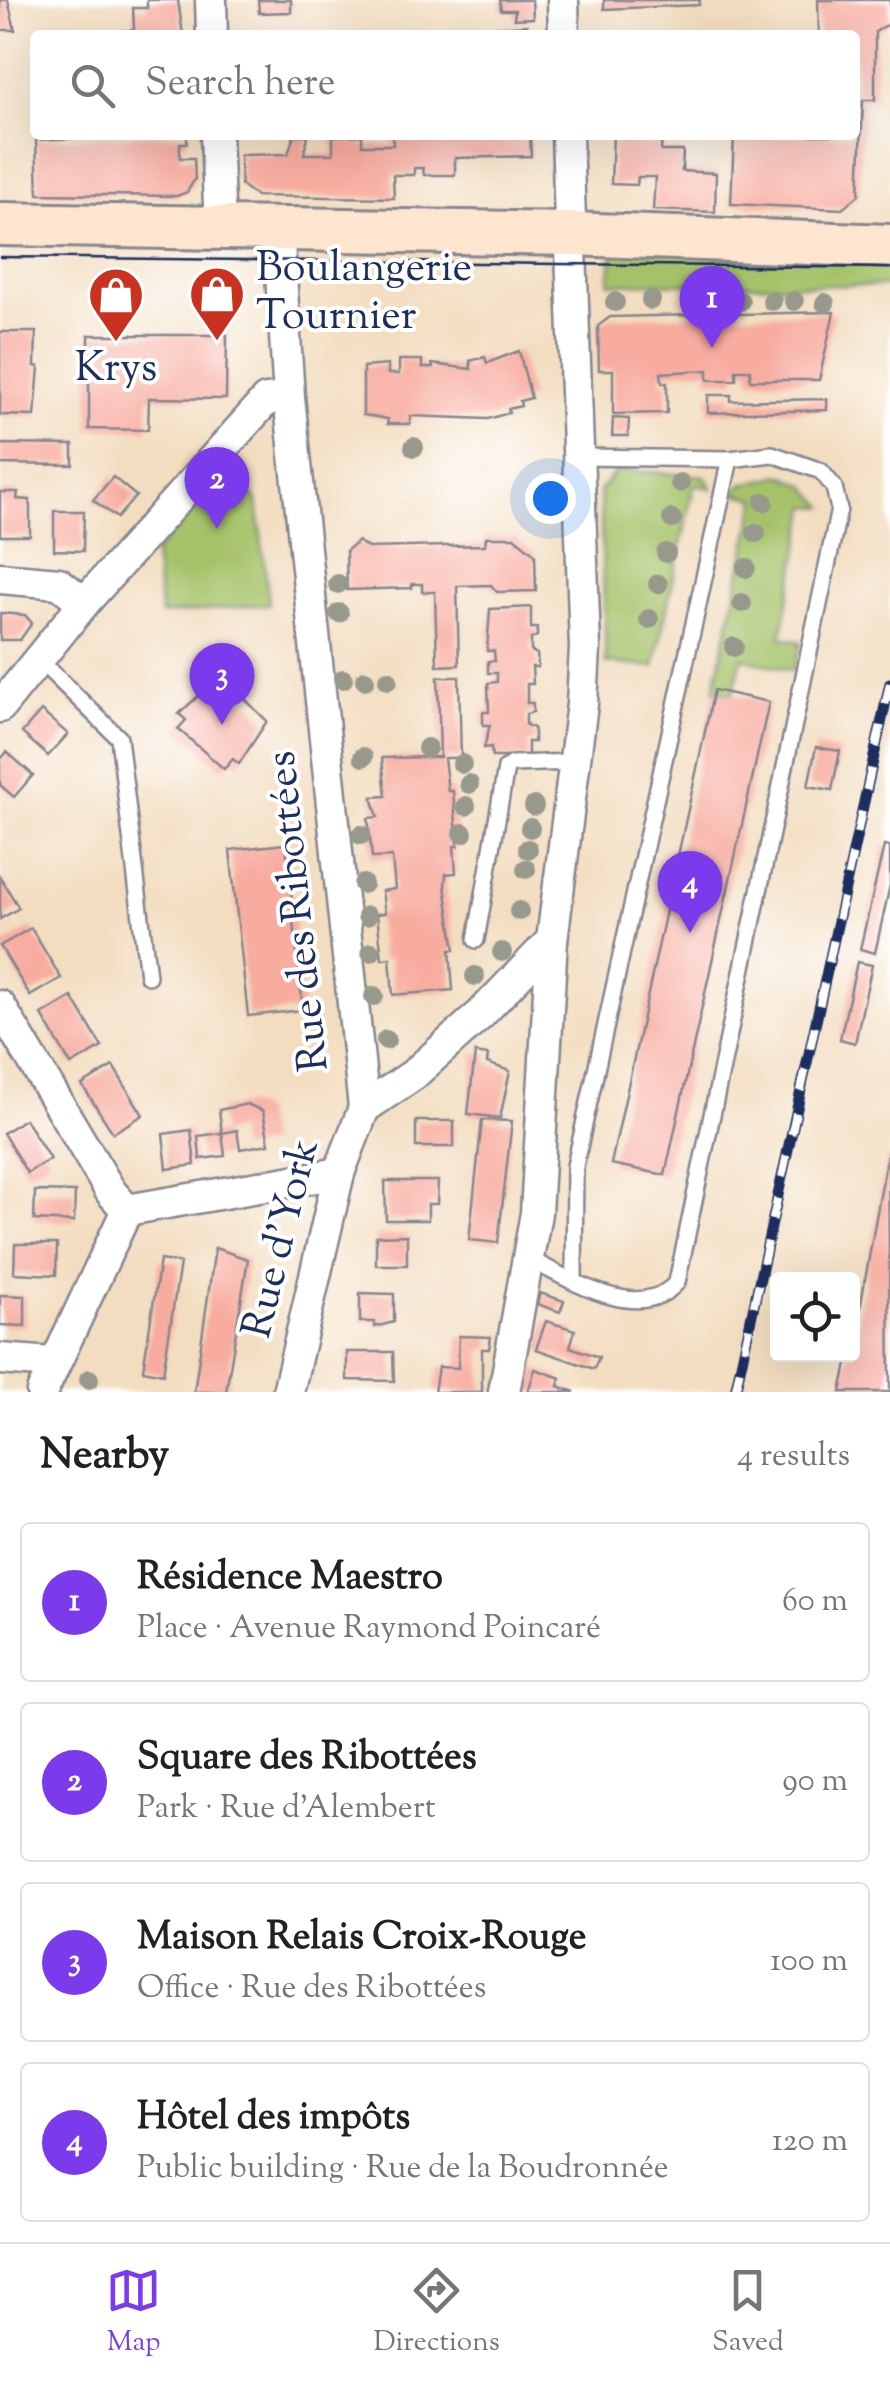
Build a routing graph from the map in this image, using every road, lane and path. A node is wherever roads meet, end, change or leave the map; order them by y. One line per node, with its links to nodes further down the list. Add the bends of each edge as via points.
1 (211, 0): 3 (street)
2 (563, 0): 4 (street)
3 (212, 30)
4 (564, 30)
5 (216, 140): 8 (street)
6 (568, 140): 10 (street)
7 (0, 224): 8 (main road)
8 (220, 228): 9 (main road)
9 (278, 228): 10 (main road); 12 (street, Rue des Ribottées)
10 (571, 234): 11 (main road); 13 (street)
11 (890, 246)
12 (289, 397): 16 (street, via 266,400); 24 (street, Rue des Ribottées)
13 (579, 457): 14 (lane); 19 (street, via 585,648)
14 (730, 459): 28 (lane, via 575,1166); 28 (lane, via 772,454 804,462 834,487 839,509 677,1282 664,1297 642,1304)
15 (0, 578): 16 (street, via 59,583)
16 (84, 603): 17 (street)
17 (38, 660): 18 (street); 22 (lane, via 119,738)
18 (0, 707)
19 (575, 762): 20 (lane, via 506,768); 21 (street)
20 (476, 940)
21 (552, 940): 24 (street, via 480,1015); 27 (street, via 546,1096)
22 (148, 976)
23 (0, 1006): 26 (street)
24 (364, 1108): 25 (street, Rue d'York)
25 (339, 1173): 26 (street); 31 (street, Rue d'York)
26 (127, 1210): 30 (street)
27 (527, 1258): 28 (lane); 32 (street)
28 (574, 1280)
29 (0, 1358): 30 (street)
30 (47, 1378)
31 (288, 1392)
32 (504, 1392)

